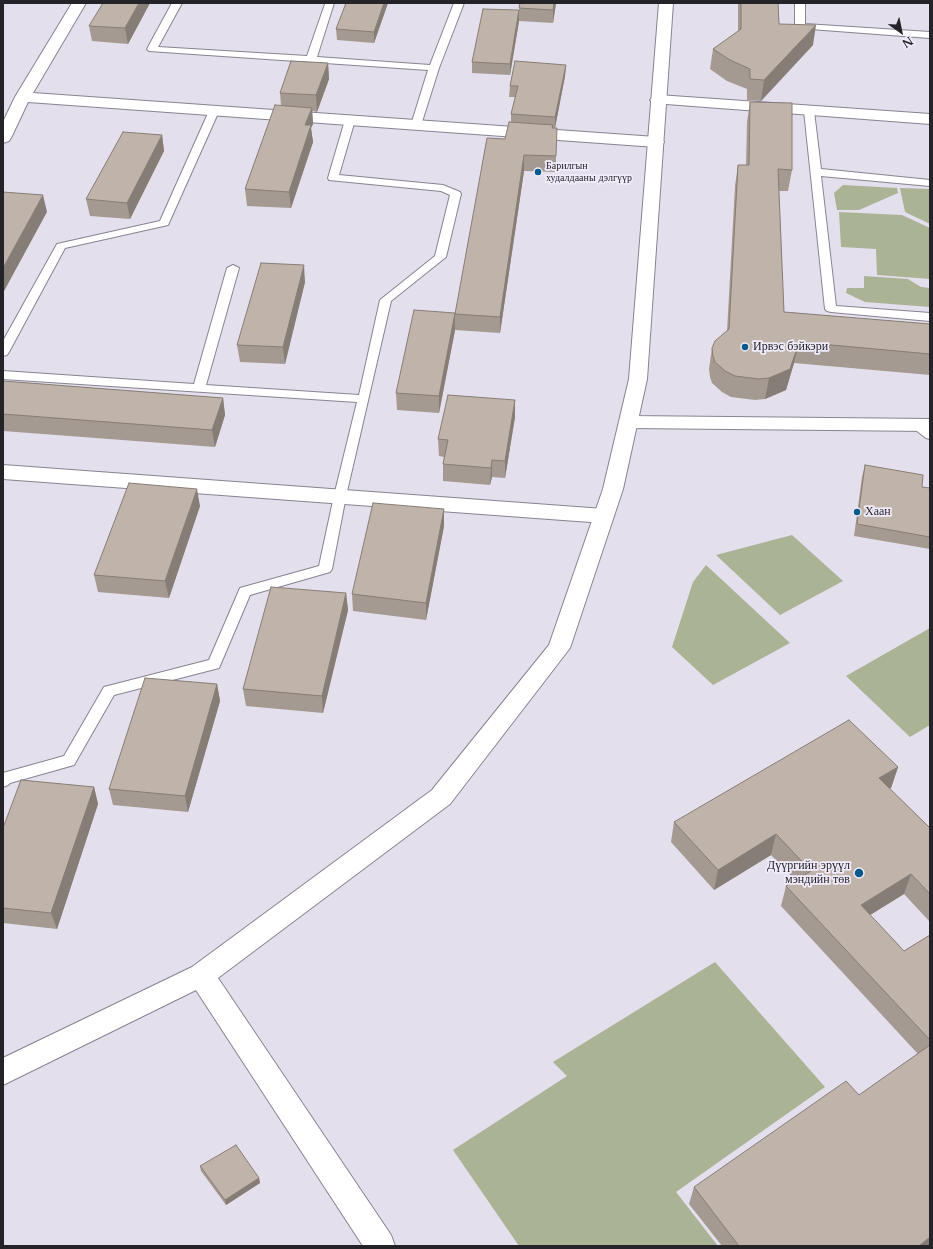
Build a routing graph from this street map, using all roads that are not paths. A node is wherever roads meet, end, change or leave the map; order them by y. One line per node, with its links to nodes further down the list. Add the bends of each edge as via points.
1 (79, 3): 10 (street)
2 (177, 3): 8 (lane, via 152,49)
3 (459, 3): 9 (lane)
4 (666, 3): 11 (street)
5 (800, 3): 7 (lane, via 800,26)
6 (330, 4): 8 (lane)
7 (930, 35)
8 (311, 59): 9 (lane)
9 (434, 68): 16 (lane)
10 (23, 97): 12 (street); 17 (street)
11 (658, 100): 13 (street); 18 (street)
12 (214, 111): 15 (street); 23 (lane, via 164,223 61,246)
13 (809, 111): 14 (street); 19 (lane)
14 (930, 119)
15 (350, 120): 16 (street); 26 (lane, via 333,178 443,188 456,194 440,258 386,300)
16 (416, 125): 18 (street)
17 (3, 138)
18 (656, 142): 27 (street, via 638,378)
19 (816, 172): 20 (lane); 22 (lane, via 831,309)
20 (930, 183)
21 (233, 268): 25 (lane)
22 (930, 317)
23 (3, 352)
24 (3, 375): 25 (lane)
25 (199, 388): 26 (lane)
26 (364, 399): 30 (lane)
27 (628, 422): 28 (street); 31 (street, via 613,489)
28 (926, 428)
29 (3, 472): 30 (street)
30 (340, 496): 31 (street); 32 (lane, via 325,568 245,592 214,664 108,691 69,761 5,778)
31 (604, 516): 33 (street, via 559,648 441,797)
32 (3, 781)
33 (201, 975): 34 (street); 35 (street)
34 (3, 1072)
35 (380, 1246)

